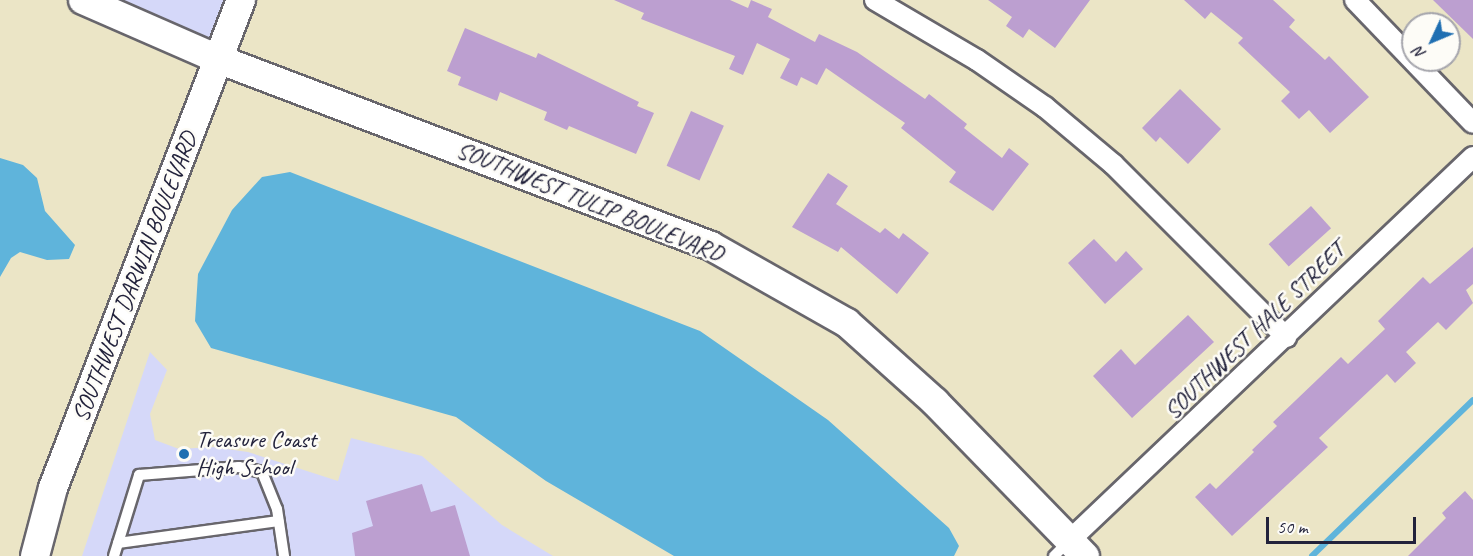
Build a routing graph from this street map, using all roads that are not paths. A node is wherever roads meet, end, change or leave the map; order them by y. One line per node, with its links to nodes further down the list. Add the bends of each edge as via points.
1 (83, 0): 5 (street, SOUTHWEST TULIP BOULEVARD)
2 (241, 0): 5 (street, SOUTHWEST DARWIN BOULEVARD)
3 (875, 0): 8 (street, via 977,60 1045,107 1113,164)
4 (1355, 0): 6 (street)
5 (218, 59): 11 (street, SOUTHWEST TULIP BOULEVARD, via 577,192 720,251 847,324 935,402); 12 (street, SOUTHWEST DARWIN BOULEVARD, via 53,488)
6 (1473, 123)
7 (1473, 157): 8 (street, SOUTHWEST HALE STREET)
8 (1286, 337): 11 (street, SOUTHWEST HALE STREET)
9 (279, 521): 10 (lane); 10 (lane, via 262,472 239,467 139,475); 14 (lane)
10 (118, 543): 13 (lane)
11 (1070, 551)
12 (35, 556)
13 (114, 556)
14 (285, 556)

